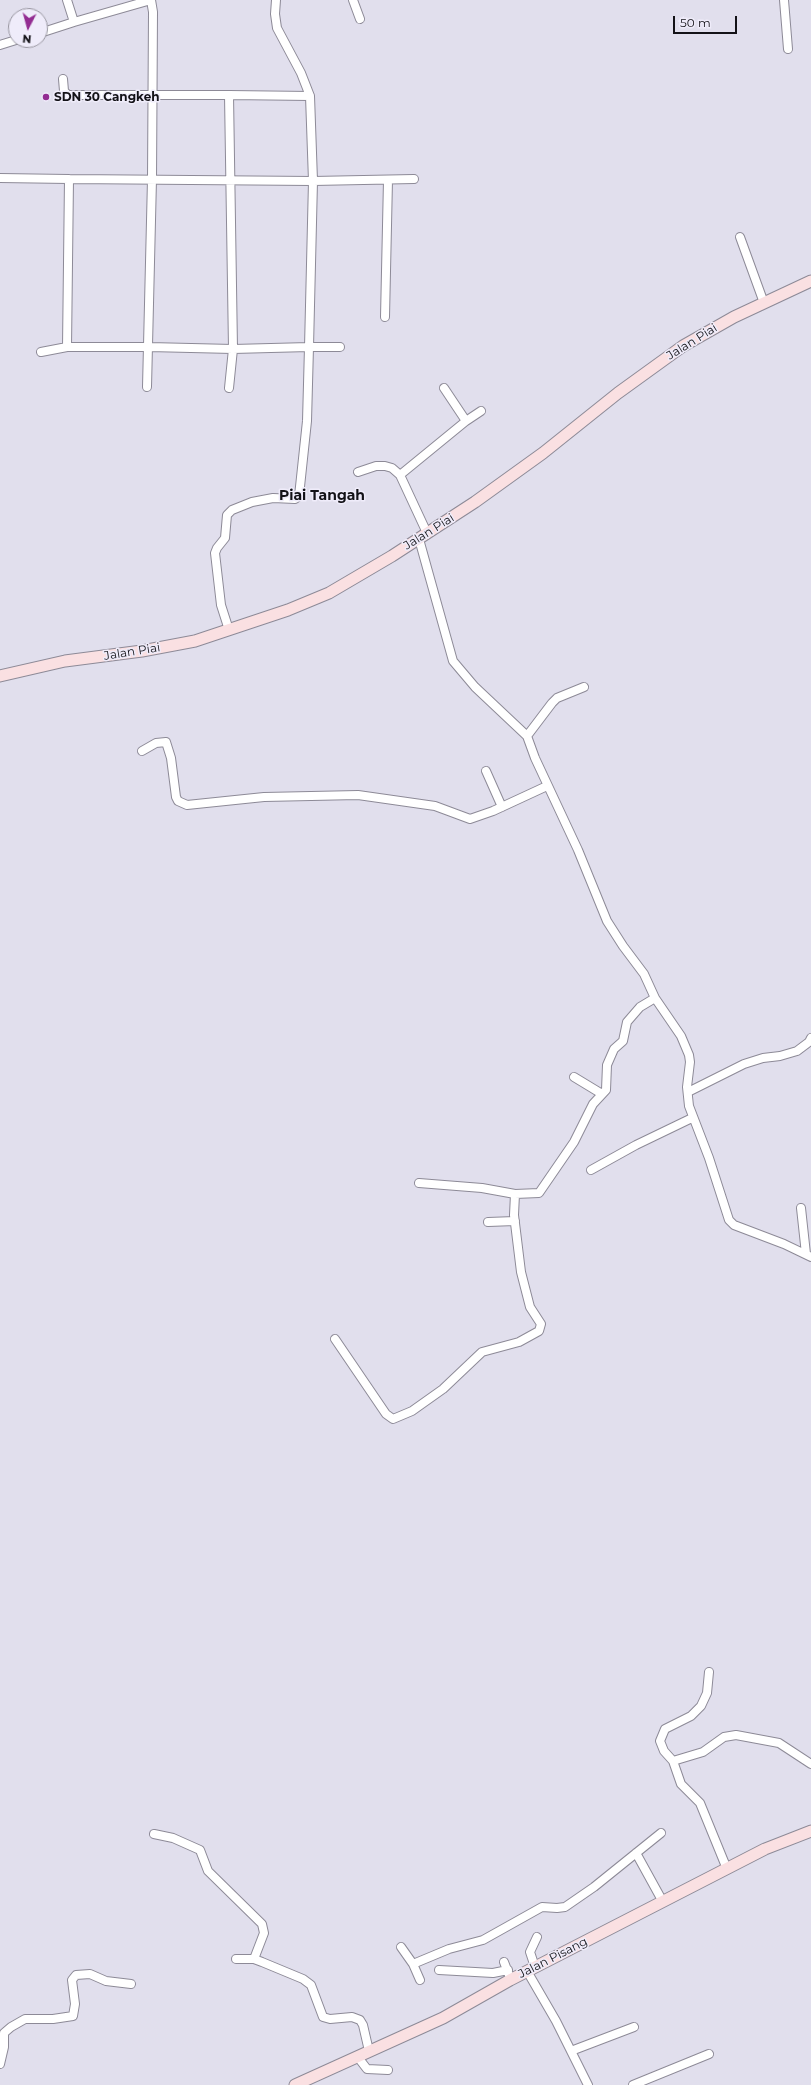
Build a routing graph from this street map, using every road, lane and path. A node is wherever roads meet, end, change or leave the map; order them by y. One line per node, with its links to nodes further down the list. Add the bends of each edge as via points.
1 (67, 0): 7 (street)
2 (150, 0): 7 (street); 12 (street, via 153,12)
3 (276, 0): 13 (street, via 275,14 279,35 301,73)
4 (353, 0): 6 (street)
5 (784, 0): 9 (street)
6 (360, 19)
7 (74, 22): 8 (street)
8 (48, 30)
9 (788, 49)
10 (63, 79): 12 (street, via 64,91 68,95)
11 (229, 95): 12 (street); 13 (street); 19 (street)
12 (153, 96): 16 (street)
13 (310, 96): 20 (street)
14 (0, 178): 15 (street)
15 (69, 179): 16 (street); 27 (street)
16 (152, 179): 19 (street); 25 (street)
17 (414, 179): 18 (street)
18 (388, 180): 20 (street); 24 (street)
19 (232, 181): 20 (street); 29 (street)
20 (313, 181): 26 (street)
21 (740, 237): 23 (street)
22 (811, 281): 23 (street, Jalan Piai)
23 (764, 303): 38 (street, Jalan Piai, via 683,346 618,393 543,453)
24 (385, 317)
25 (149, 347): 27 (street); 29 (street); 31 (street)
26 (309, 347): 28 (street); 29 (street); 39 (street, via 307,421 299,496 252,502 232,510 227,515 225,538 216,551 220,597)
27 (66, 348): 30 (street)
28 (340, 348)
29 (233, 349): 32 (street)
30 (41, 352)
31 (147, 387)
32 (229, 388)
33 (444, 388): 35 (street)
34 (482, 411): 35 (street)
35 (466, 421): 37 (street)
36 (358, 472): 37 (street, via 385,466)
37 (400, 475): 38 (street)
38 (423, 536): 39 (street, Jalan Piai, via 329,593); 42 (street, via 453,661 474,686)
39 (229, 630): 40 (street, Jalan Piai, via 174,646 65,661)
40 (0, 676)
41 (584, 687): 42 (street, via 557,698)
42 (527, 736): 45 (street)
43 (142, 751): 46 (street, via 156,743 166,742 171,758 176,797 182,804 187,805 264,797 344,795 435,806 470,819)
44 (486, 771): 46 (street)
45 (547, 786): 46 (street); 47 (street, via 578,850 607,921 644,974)
46 (502, 807)
47 (655, 998): 50 (street, via 681,1036 690,1055); 51 (street, via 640,1007 627,1022 623,1041 614,1049 607,1065 606,1090)
48 (811, 1038): 50 (street, via 797,1051 744,1064)
49 (574, 1077): 51 (street)
50 (688, 1092): 52 (street)
51 (602, 1094): 55 (street, via 543,1189 535,1194)
52 (692, 1118): 53 (street); 59 (street, via 709,1158 729,1220 734,1225)
53 (591, 1170)
54 (419, 1183): 55 (street, via 482,1188)
55 (515, 1194): 57 (street)
56 (801, 1208): 59 (street)
57 (515, 1221): 58 (street); 60 (street, via 524,1289 530,1307 541,1324 539,1331 532,1336 482,1352 443,1389 412,1411 393,1418 386,1414)
58 (488, 1222)
59 (809, 1256)
60 (335, 1339)
61 (709, 1672): 62 (street, via 707,1693 701,1706 691,1716 669,1726 662,1733 660,1741)
62 (673, 1761): 63 (street, via 703,1752 724,1737 736,1735 779,1743); 68 (street, via 681,1784 700,1803)
63 (811, 1764)
64 (811, 1831): 68 (street, Jalan Pisang, via 765,1849)
65 (661, 1833): 67 (street)
66 (154, 1834): 73 (street, via 173,1838 200,1850 208,1872 262,1924 264,1933)
67 (636, 1853): 69 (street); 74 (street, via 594,1887 565,1906 542,1906 483,1940 449,1949)
68 (727, 1869): 69 (street, Jalan Pisang)
69 (663, 1902): 75 (street, Jalan Pisang)
70 (537, 1937): 75 (street, via 530,1952)
71 (401, 1947): 74 (street)
72 (236, 1959): 73 (street)
73 (254, 1959): 81 (street, via 311,1986 323,2017 352,2017 360,2020)
74 (412, 1964): 78 (street)
75 (531, 1969): 77 (street, Jalan Pisang); 82 (street)
76 (439, 1970): 77 (street, via 493,1973)
77 (507, 1971): 81 (street, Jalan Pisang, via 443,2018)
78 (420, 1980)
79 (130, 1984): 85 (street, via 106,1981 90,1974 76,1975 72,1980 75,1999 73,2016 25,2019 11,2027 3,2036 4,2046)
80 (634, 2027): 82 (street)
81 (369, 2051): 84 (street, Jalan Pisang)
82 (571, 2051): 88 (street)
83 (709, 2054): 89 (street)
84 (357, 2056): 86 (street, via 367,2068); 87 (street, Jalan Pisang)
85 (0, 2064)
86 (388, 2070)
87 (295, 2085)
88 (588, 2085)
89 (633, 2085)

